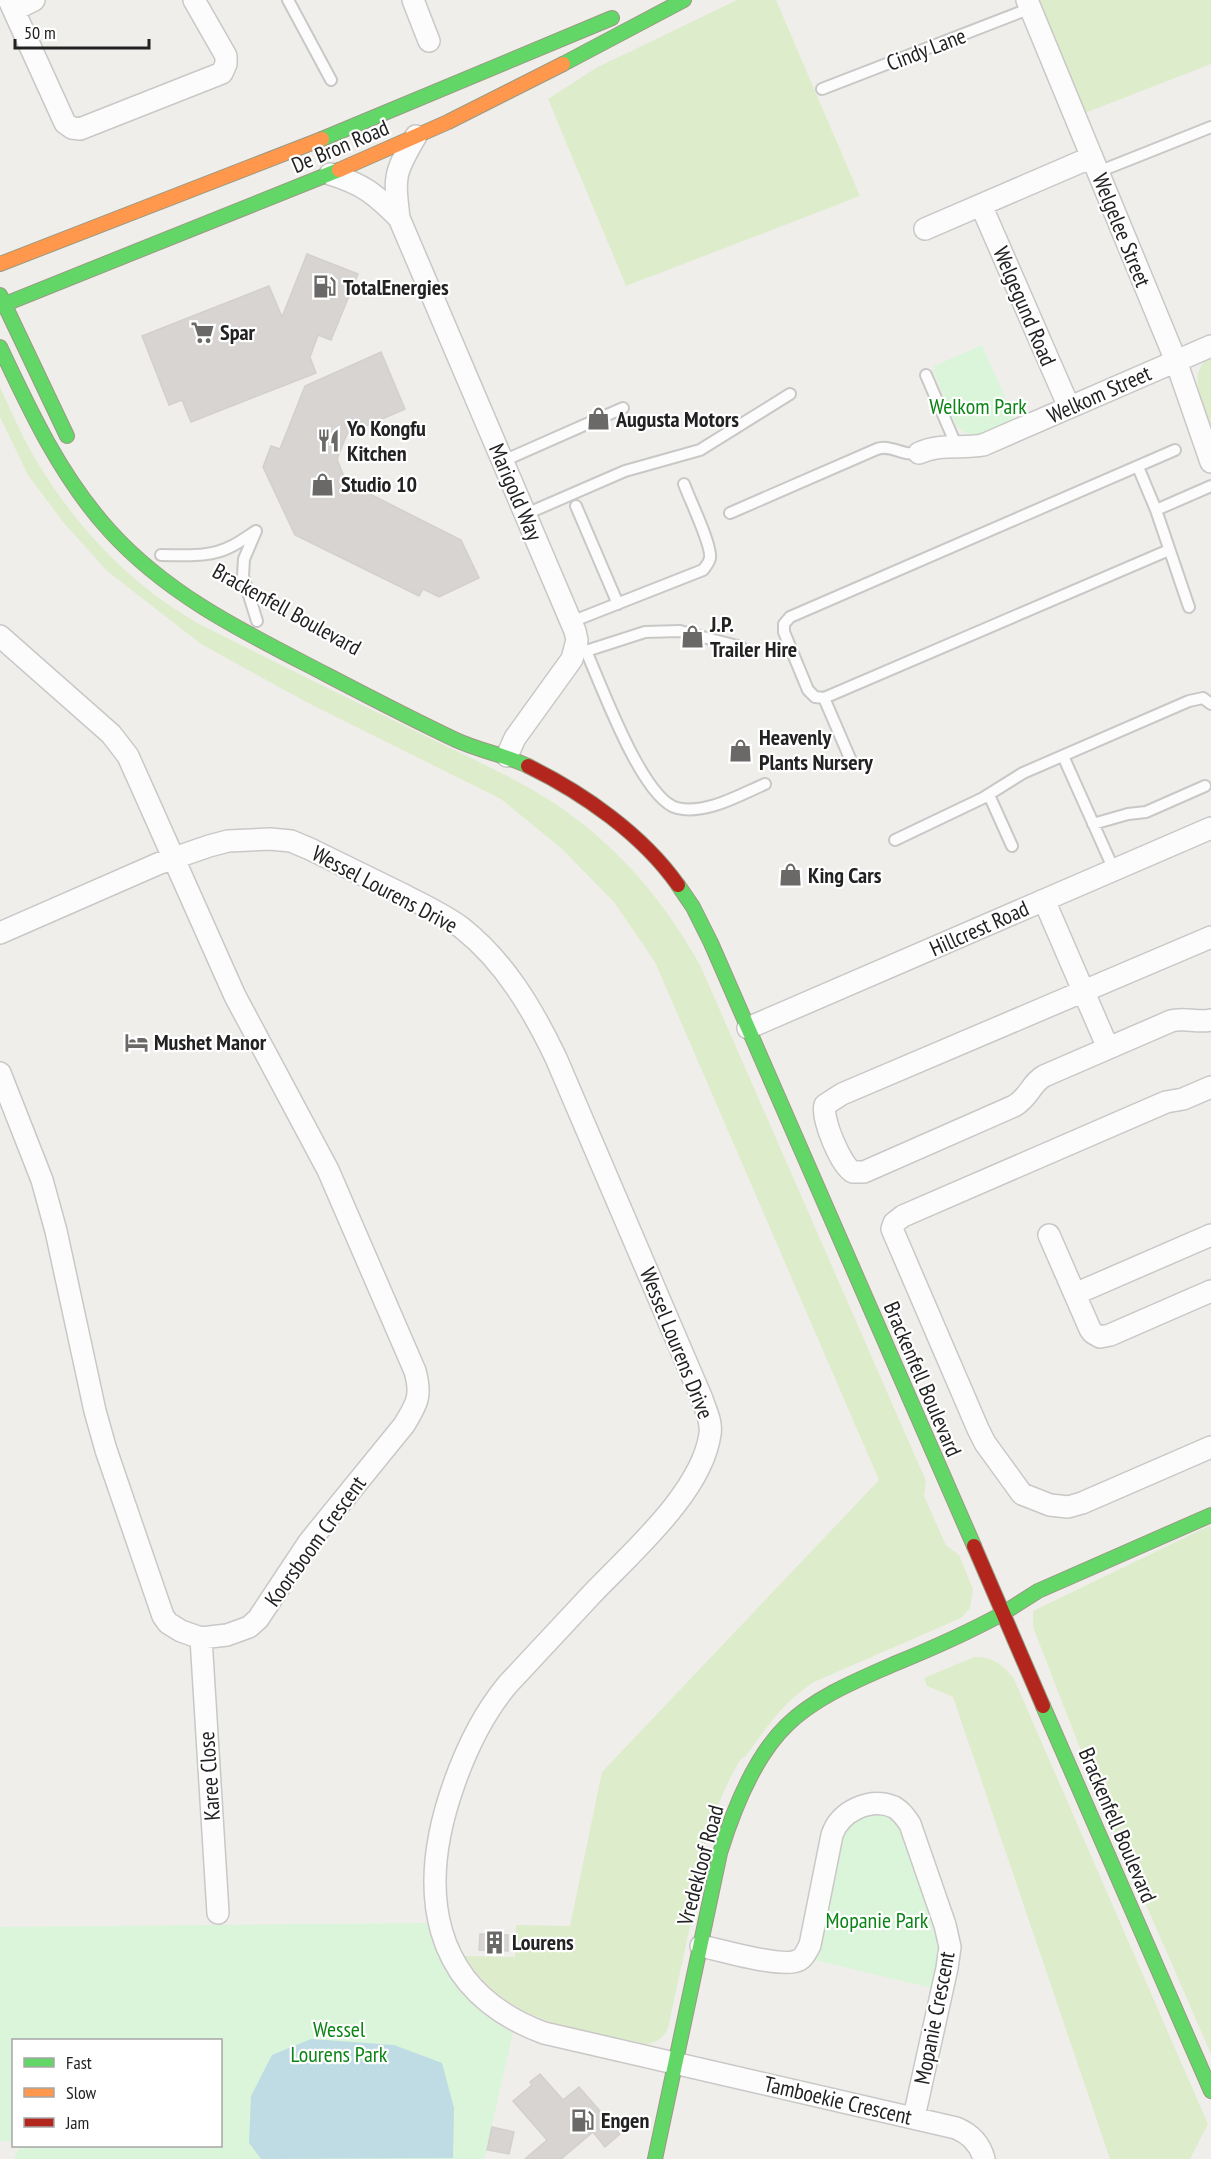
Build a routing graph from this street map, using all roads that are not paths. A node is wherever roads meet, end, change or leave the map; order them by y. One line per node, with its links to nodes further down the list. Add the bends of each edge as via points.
1 (34, 0): 7 (street)
2 (194, 0): 7 (street, via 226,56 222,73 81,129 65,123)
3 (288, 0): 10 (lane)
4 (413, 0): 9 (street)
5 (684, 0): 13 (main road, De Bron Road)
6 (1029, 4): 11 (lane, Cindy Lane); 14 (street, Welgelee Street)
7 (11, 5)
8 (625, 13): 19 (main road, De Bron Road, via 356,126)
9 (429, 41)
10 (331, 80)
11 (822, 89)
12 (1211, 127): 14 (lane)
13 (416, 136): 15 (main road, De Bron Road); 17 (street, Marigold Way, via 395,183)
14 (1095, 164): 16 (street); 23 (street, Welgelee Street)
15 (330, 174): 17 (street, Marigold Way, via 374,193); 20 (main road, De Bron Road)
16 (981, 205): 18 (street); 26 (street, Welgegund Road)
17 (399, 218): 32 (street, Marigold Way)
18 (925, 229)
19 (0, 264)
20 (1, 302): 28 (main road)
21 (1211, 346): 23 (street, Welkom Street)
22 (0, 347): 54 (main road, Brackenfell Boulevard, via 65,471 120,542 162,581 234,628 456,740)
23 (1176, 361): 26 (street, Welkom Street); 33 (street, Welgelee Street)
24 (926, 375): 29 (lane)
25 (790, 394): 40 (lane, via 700,450 625,471)
26 (1069, 407): 29 (street, Welkom Street, via 983,445)
27 (623, 408): 32 (lane)
28 (72, 446)
29 (957, 447): 31 (street, Welkom Street, via 941,446)
30 (1175, 450): 34 (lane)
31 (919, 453): 39 (lane, via 905,454 888,447 877,449)
32 (502, 461): 40 (street, Marigold Way)
33 (1211, 462)
34 (1138, 466): 38 (lane); 51 (lane, via 790,617 784,632 808,690 815,698)
35 (684, 484): 44 (lane, via 710,560 703,570)
36 (1211, 486): 38 (lane)
37 (576, 506): 44 (lane)
38 (1156, 510): 41 (lane)
39 (730, 513)
40 (526, 514): 49 (street, Marigold Way)
41 (1169, 550): 45 (lane); 51 (lane)
42 (158, 551): 43 (main road, Brackenfell Boulevard); 47 (lane, via 191,556 208,554 230,547 256,531 244,559 243,576)
43 (179, 571)
44 (618, 604): 49 (lane)
45 (1189, 607)
46 (243, 614): 47 (main road, Brackenfell Boulevard)
47 (263, 624)
48 (0, 636): 64 (street, Koorsboom Crescent, via 117,741)
49 (578, 638): 50 (lane, via 680,630); 54 (street, via 572,659 515,738); 57 (lane, via 636,763 665,802 690,809 715,805)
50 (741, 647)
51 (824, 698): 56 (lane)
52 (1211, 704): 55 (lane, via 1203,698 1189,701)
53 (486, 736): 54 (main road, Brackenfell Boulevard)
54 (507, 756): 71 (main road, Brackenfell Boulevard, via 581,795 637,841 667,873 689,901 711,943)
55 (1063, 756): 59 (lane, via 1023,773); 60 (lane)
56 (852, 763)
57 (765, 784)
58 (1205, 786): 60 (lane, via 1146,812)
59 (989, 795): 62 (lane); 63 (lane)
60 (1093, 824): 65 (lane)
61 (1211, 828): 65 (street, Hillcrest Road)
62 (895, 840)
63 (1012, 846)
64 (174, 858): 67 (street, Wessel Lourens Drive); 82 (street, Koorsboom Crescent, via 239,1004 328,1170 415,1371 419,1394 404,1425 309,1542 258,1619 239,1632); 85 (street, Wessel Lourens Drive, via 228,841 291,841 437,912 492,957 536,1016 556,1058 702,1399 711,1433 703,1459 681,1497 491,1704 466,1750 449,1799 436,1851 434,1883 438,1915 452,1959 476,1991 501,2012 544,2033)
65 (1114, 870): 66 (street, Hillcrest Road)
66 (1044, 900): 69 (street); 71 (street, Hillcrest Road)
67 (0, 933)
68 (1211, 937): 69 (street)
69 (1083, 991): 72 (street); 72 (street, via 829,1101 824,1118 848,1170 864,1172 1014,1106 1026,1098 1039,1078)
70 (1211, 1020): 72 (street, via 1171,1021)
71 (748, 1028): 81 (main road, Brackenfell Boulevard)
72 (1108, 1048)
73 (0, 1072): 82 (street, via 42,1180 95,1411 159,1607 168,1623)
74 (1211, 1087): 79 (street, via 1166,1102 903,1216 892,1229 978,1429 1022,1494 1068,1507)
75 (1049, 1235): 78 (street)
76 (1211, 1236): 78 (street)
77 (1211, 1292): 78 (street, via 1100,1337 1093,1333)
78 (1075, 1294)
79 (1211, 1447)
80 (1211, 1515): 81 (main road, Vredekloof Road, via 1038,1591)
81 (1002, 1614): 84 (main road, Vredekloof Road, via 813,1704 786,1726 762,1757 729,1821); 86 (main road, Brackenfell Boulevard)
82 (201, 1638): 83 (street, Karee Close)
83 (218, 1913)
84 (701, 1946): 85 (main road, Vredekloof Road); 87 (street, Mopanie Crescent, via 781,1964 799,1960 810,1945 832,1835 839,1821 848,1812 871,1804 896,1808 910,1824 950,1947)
85 (676, 2064): 87 (street, Tamboekie Crescent); 88 (main road, Vredekloof Road)
86 (1211, 2091)
87 (914, 2117): 89 (street, Tamboekie Crescent, via 965,2131 978,2144)
88 (655, 2159)
89 (984, 2159)

